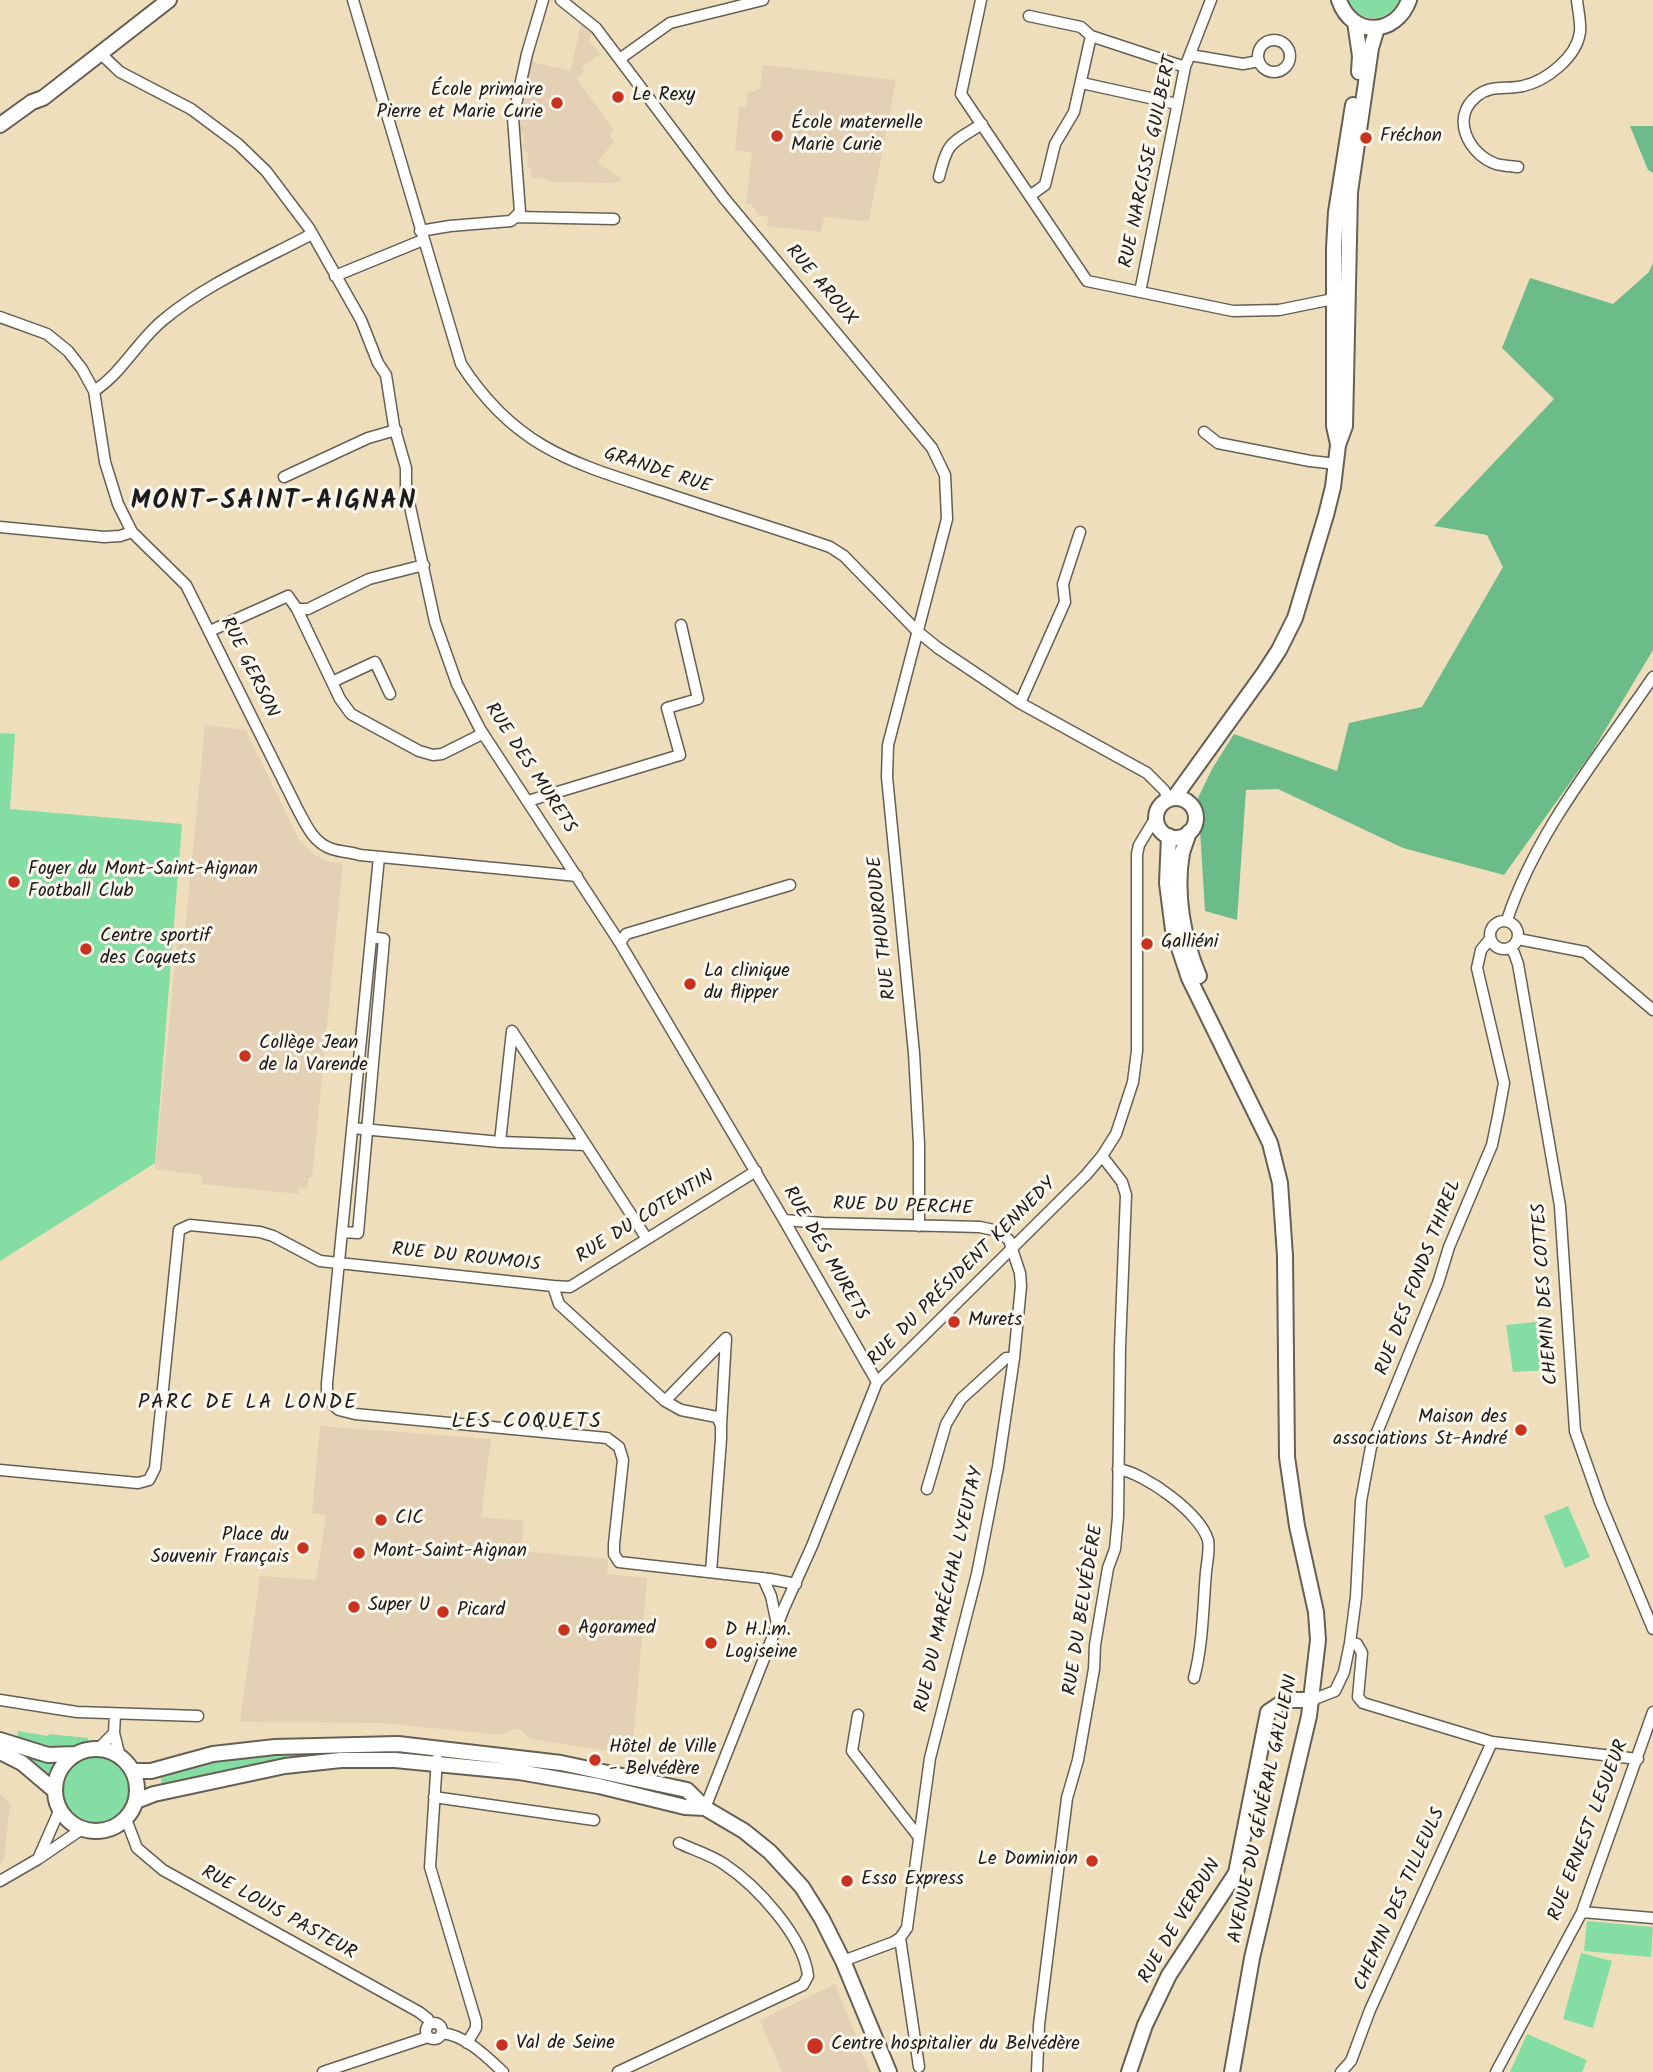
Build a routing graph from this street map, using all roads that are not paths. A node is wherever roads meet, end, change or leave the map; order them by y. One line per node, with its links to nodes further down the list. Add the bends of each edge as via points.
1 (169, 0): 15 (street)
2 (353, 0): 30 (street, GRANDE RUE)
3 (543, 0): 27 (street, via 514,109 521,202)
4 (561, 0): 17 (street, RUE AROUX, via 596,28)
5 (762, 0): 17 (street, via 670,23)
6 (981, 0): 22 (street, via 961,94)
7 (1211, 0): 16 (street, RUE NARCISSE GUILBERT)
8 (1339, 0): 12 (street)
9 (1409, 0): 13 (street, via 1397,19)
10 (1577, 0): 24 (street, via 1580,32 1569,57 1532,83 1479,94 1465,112 1470,145 1496,164)
11 (1028, 16): 14 (street, via 1081,27)
12 (1355, 22): 13 (street); 31 (street, via 1360,56 1336,212)
13 (1377, 28): 31 (street)
14 (1091, 36): 19 (street); 20 (street)
15 (100, 52): 23 (street, via 43,98); 29 (street, RUE DES MURETS, via 120,72 191,109 238,144 266,171)
16 (1190, 55): 18 (street, via 1243,64); 19 (street, RUE NARCISSE GUILBERT)
17 (621, 58): 48 (street, RUE AROUX, via 724,198 940,461 947,489 947,519)
18 (1259, 61)
19 (1185, 67): 21 (street, RUE NARCISSE GUILBERT)
20 (1082, 83): 21 (street); 26 (street, via 1074,111 1055,144 1045,186)
21 (1177, 104): 33 (street, RUE NARCISSE GUILBERT)
22 (982, 124): 25 (street, via 945,150); 26 (street)
23 (0, 125)
24 (1518, 167)
25 (939, 177)
26 (1031, 195): 33 (street, via 1087,281)
27 (517, 217): 28 (street); 30 (street, via 450,226)
28 (614, 219)
29 (312, 234): 32 (street, RUE DES MURETS); 36 (street, via 188,300 158,324 107,383)
30 (421, 235): 32 (street); 48 (street, GRANDE RUE, via 461,364 505,419 563,458 830,547)
31 (1341, 248): 34 (street)
32 (335, 276): 37 (street, RUE DES MURETS, via 386,375)
33 (1140, 292): 34 (street, via 1244,311 1279,310)
34 (1339, 298): 39 (street)
35 (0, 317): 36 (street, RUE GERSON, via 47,334 68,351)
36 (94, 391): 42 (street, RUE GERSON, via 105,462 115,498)
37 (396, 430): 40 (street); 44 (street, RUE DES MURETS)
38 (1205, 432): 39 (street, via 1218,443)
39 (1337, 464): 55 (street, via 1295,618 1279,650)
40 (284, 477)
41 (0, 527): 42 (street, via 104,537)
42 (132, 532): 47 (street, RUE GERSON, via 186,585)
43 (1080, 532): 52 (street, via 1063,584 1065,602)
44 (424, 565): 45 (street, via 369,579 308,609); 53 (street, RUE DES MURETS, via 446,657)
45 (298, 609): 47 (street, via 288,596); 50 (street)
46 (681, 625): 54 (street, via 698,699 667,708 680,755)
47 (210, 631): 58 (street, RUE GERSON, via 308,829 330,848)
48 (918, 631): 52 (street, GRANDE RUE); 76 (street, RUE THOUROUDE, via 888,745 887,778 914,1053)
49 (1653, 677): 61 (street, via 1546,832 1516,890)
50 (332, 682): 51 (street, via 375,662); 53 (street, via 351,714 424,752 442,754)
51 (390, 694)
52 (1020, 703): 55 (street, GRANDE RUE, via 1147,773)
53 (482, 734): 54 (street, RUE DES MURETS)
54 (528, 800): 59 (street, RUE DES MURETS)
55 (1177, 800): 56 (street, via 1161,804); 57 (street, via 1195,813)
56 (1158, 829): 57 (street, via 1183,836); 68 (street, AVENUE DU GÉNÉRAL GALLIENI, via 1173,930 1189,978); 73 (street, RUE DU PRÉSIDENT KENNEDY, via 1139,845 1137,863 1133,1082 1124,1113)
57 (1189, 832): 68 (street, AVENUE DU GÉNÉRAL GALLIENI, via 1180,872 1188,944)
58 (379, 857): 59 (street, RUE GERSON); 62 (street)
59 (577, 876): 65 (street, RUE DES MURETS)
60 (790, 885): 65 (street, via 626,934)
61 (1507, 920): 63 (street, via 1492,927); 64 (street, via 1517,927)
62 (371, 937): 69 (street); 70 (street, via 384,939)
63 (1490, 939): 66 (street, via 1500,949); 94 (street, RUE DES FONDS THIREL, via 1480,950 1477,968 1504,1083 1499,1116 1492,1145 1371,1447 1361,1501)
64 (1518, 939): 66 (street); 67 (street, via 1585,952)
65 (620, 943): 74 (street, RUE DES MURETS)
66 (1510, 948): 93 (street, CHEMIN DES COTTES, via 1518,964 1560,1206 1575,1431)
67 (1653, 1010)
68 (1250, 1100): 97 (street, AVENUE DU GÉNÉRAL GALLIENI, via 1270,1143 1280,1183 1287,1457 1317,1620)
69 (352, 1128): 70 (street); 77 (street)
70 (367, 1130): 71 (street); 77 (street, via 358,1233)
71 (500, 1142): 72 (street); 72 (street, via 512,1031)
72 (586, 1145): 78 (street)
73 (1102, 1156): 79 (street, RUE DU PRÉSIDENT KENNEDY); 86 (street, RUE DU BELVÉDÈRE, via 1126,1195)
74 (756, 1171): 75 (street, RUE DES MURETS); 78 (street, RUE DU COTENTIN)
75 (784, 1220): 76 (street, RUE DU PERCHE); 83 (street, RUE DES MURETS)
76 (919, 1226): 79 (street, RUE DU PERCHE, via 998,1231)
77 (343, 1231): 80 (street)
78 (647, 1239): 81 (street, RUE DU COTENTIN, via 570,1287)
79 (1013, 1248): 82 (street, RUE DU MARÉCHAL LYEUTAY, via 1021,1286); 83 (street, RUE DU PRÉSIDENT KENNEDY)
80 (339, 1262): 81 (street, RUE DU ROUMOIS); 87 (street, RUE DU ROUMOIS, via 314,1260 260,1232 181,1227 155,1468 149,1480 138,1483); 89 (street, via 327,1383 333,1405 355,1414 607,1438 620,1447 623,1460 614,1544 619,1562)
81 (553, 1286): 84 (street, RUE DU ROUMOIS, via 559,1304)
82 (1014, 1358): 88 (street, via 1006,1358 961,1399 946,1424); 121 (street, RUE DU MARÉCHAL LYEUTAY, via 998,1468 930,1758)
83 (877, 1382): 91 (street, RUE DU PRÉSIDENT KENNEDY)
84 (665, 1401): 85 (street, RUE DU ROUMOIS, via 681,1410 717,1417); 85 (street, via 726,1338)
85 (721, 1425): 89 (street)
86 (1118, 1469): 95 (street, via 1131,1471 1176,1501 1199,1523 1209,1541); 139 (street, RUE DU BELVÉDÈRE, via 1115,1549 1078,1760 1067,1798)
87 (0, 1470)
88 (927, 1489)
89 (711, 1572): 90 (street)
90 (763, 1578): 91 (street); 92 (street)
91 (796, 1584): 92 (street, RUE DU PRÉSIDENT KENNEDY)
92 (778, 1624): 116 (street, RUE DU PRÉSIDENT KENNEDY)
93 (1653, 1629)
94 (1350, 1643): 97 (street, RUE DES FONDS THIREL, via 1338,1688); 104 (street, via 1357,1644 1362,1653 1358,1697 1363,1703)
95 (1194, 1678)
96 (0, 1700): 99 (street)
97 (1312, 1700): 140 (street, RUE DE VERDUN, via 1286,1700 1268,1712 1237,1873 1169,1975); 141 (street, AVENUE DU GÉNÉRAL GALLIENI, via 1252,1958)
98 (1653, 1712): 110 (street, RUE ERNEST LESUEUR)
99 (115, 1715): 101 (street); 102 (street)
100 (858, 1715): 121 (street, via 852,1752)
101 (198, 1716)
102 (114, 1734): 106 (street); 109 (street)
103 (0, 1740): 108 (street, via 48,1755)
104 (1492, 1742): 110 (street); 133 (street, CHEMIN DES TILLEULS, via 1370,2010)
105 (438, 1747): 111 (street); 112 (street, via 275,1746); 116 (street, via 561,1763 672,1786 687,1790)
106 (97, 1749): 108 (street); 109 (street)
107 (0, 1752): 113 (street, via 22,1763)
108 (77, 1754): 113 (street, via 61,1770)
109 (120, 1757): 112 (street)
110 (1638, 1759): 125 (street, RUE ERNEST LESUEUR)
111 (437, 1762): 114 (street); 115 (street, via 313,1762); 116 (street, via 519,1772)
112 (132, 1771): 115 (street)
113 (55, 1791): 117 (street)
114 (434, 1797): 119 (street); 132 (street, via 430,1867 476,2021 477,2028)
115 (136, 1801): 118 (street)
116 (705, 1808): 128 (street, via 757,1842 794,1877)
117 (60, 1809): 120 (street); 123 (street)
118 (126, 1819): 120 (street, via 105,1830); 129 (street, RUE LOUIS PASTEUR, via 137,1848 163,1870 419,2012)
119 (594, 1820)
120 (82, 1829): 123 (street)
121 (918, 1836): 127 (street, RUE DU MARÉCHAL LYEUTAY, via 909,1918)
122 (679, 1843): 137 (street, via 723,1863 757,1890 807,1962 808,1976 803,1985)
123 (38, 1859): 124 (street)
124 (0, 1881)
125 (1582, 1912): 126 (street); 143 (street, RUE ERNEST LESUEUR)
126 (1653, 1918)
127 (900, 1938): 128 (street); 134 (street, RUE DU MARÉCHAL LYEUTAY)
128 (843, 1961): 138 (street)
129 (430, 2024): 130 (street, via 440,2025); 131 (street)
130 (442, 2033): 131 (street, via 437,2039); 132 (street)
131 (428, 2037): 135 (street)
132 (467, 2043): 136 (street)
133 (1350, 2066): 142 (street, CHEMIN DES TILLEULS)
134 (919, 2067)
135 (323, 2072)
136 (503, 2072)
137 (618, 2072)
138 (889, 2072)
139 (1037, 2072)
140 (1129, 2072)
141 (1232, 2072)
142 (1340, 2072)
143 (1496, 2072)

